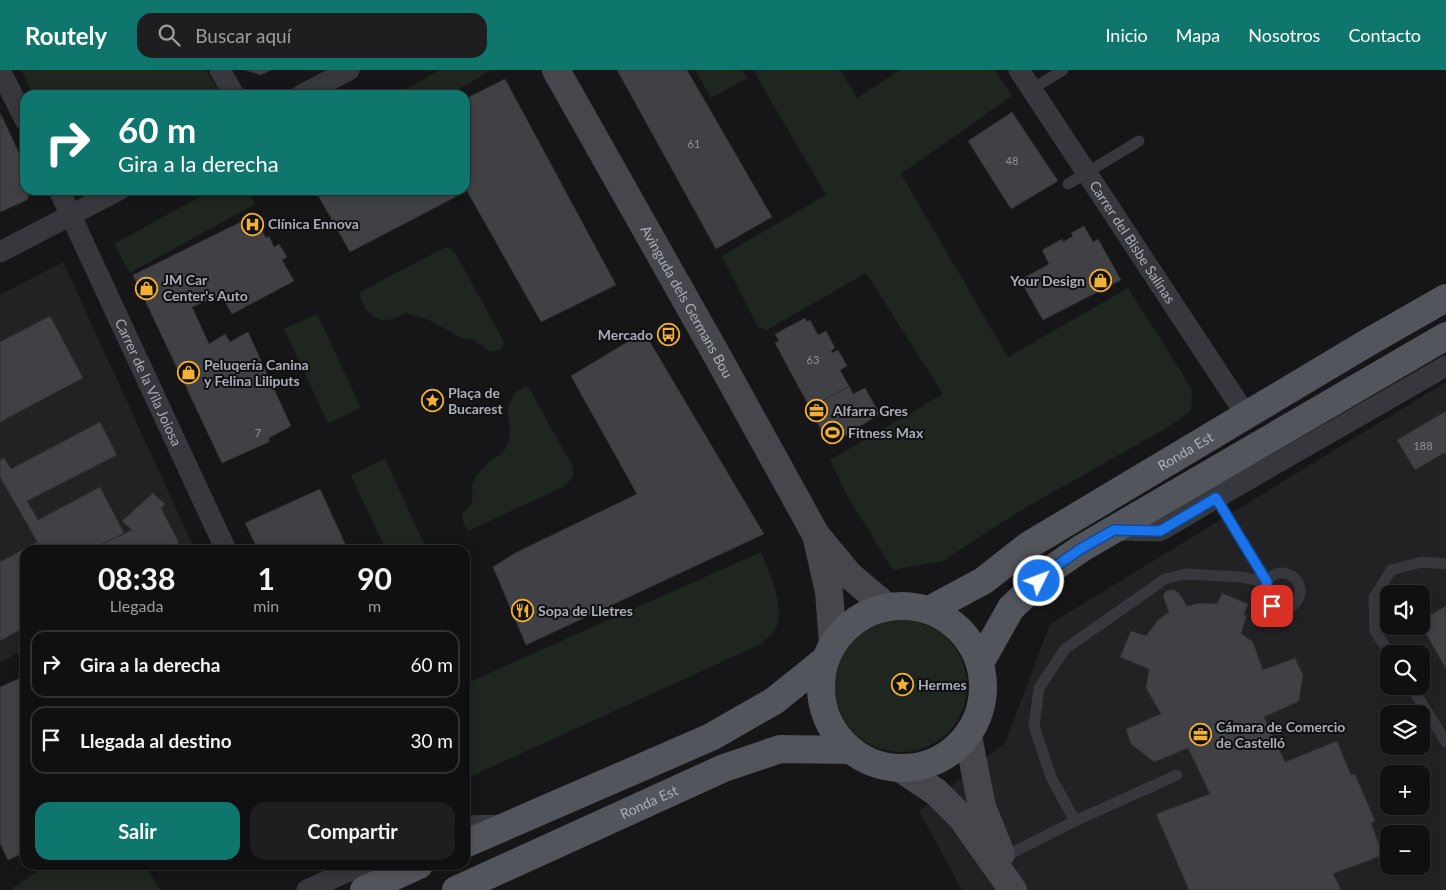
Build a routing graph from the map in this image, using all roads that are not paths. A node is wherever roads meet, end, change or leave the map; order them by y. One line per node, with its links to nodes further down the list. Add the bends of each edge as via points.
1 (0, 70): 10 (street)
2 (220, 70): 8 (street)
3 (349, 70): 9 (street)
4 (556, 70): 24 (street, Avinguda dels Germans Bou)
5 (1019, 70): 7 (street, Carrer del Bisbe Salinas)
6 (1063, 70): 7 (lane)
7 (1032, 89): 12 (street, Carrer del Bisbe Salinas)
8 (231, 90)
9 (311, 90)
10 (20, 110)
11 (1139, 141): 12 (lane)
12 (1087, 172): 13 (lane); 21 (street, Carrer del Bisbe Salinas)
13 (1068, 184)
14 (61, 195): 16 (street, Carrer de la Vila Joiosa)
15 (109, 195): 16 (street)
16 (71, 215): 17 (street); 25 (street, Carrer de la Vila Joiosa)
17 (0, 252)
18 (1446, 298): 21 (main road, Ronda Est)
19 (1446, 336): 23 (main road)
20 (1446, 366): 22 (street)
21 (1246, 415): 28 (main road, Ronda Est, via 1029,545 983,581)
22 (1216, 498): 23 (street, via 1160,531); 38 (lane, via 1267,582 1242,577 1185,574 1165,580 1065,649 1039,688 1034,726 1050,777)
23 (1114, 530): 31 (main road, via 1053,568 1011,608)
24 (816, 535): 27 (street, Avinguda dels Germans Bou, via 850,575); 30 (street, Avinguda dels Germans Bou, via 829,592)
25 (224, 545)
26 (1446, 564): 29 (lane, via 1422,562 1391,570 1374,598 1375,631)
27 (887, 607): 28 (main road, via 916,606); 30 (main road, via 874,610 844,629)
28 (928, 610): 31 (main road, via 943,616 961,630)
29 (1384, 645)
30 (829, 652): 35 (main road, via 821,686 824,709 833,729); 39 (main road, via 774,701 711,737)
31 (980, 663): 33 (main road, via 983,701)
32 (1416, 695): 34 (lane)
33 (968, 736): 36 (main road, via 938,760 922,766); 42 (street, via 982,807)
34 (1446, 742)
35 (851, 750): 36 (main road, via 877,764); 47 (main road, Ronda Est, via 780,749 724,768)
36 (900, 768): 48 (street, via 936,792 961,817)
37 (1177, 775): 38 (lane)
38 (1075, 821): 42 (lane)
39 (507, 825): 40 (street); 41 (main road)
40 (470, 826)
41 (470, 842)
42 (1002, 858): 48 (street)
43 (351, 870): 45 (street)
44 (408, 870): 46 (main road)
45 (307, 890)
46 (364, 890)
47 (456, 890)
48 (1014, 890)

